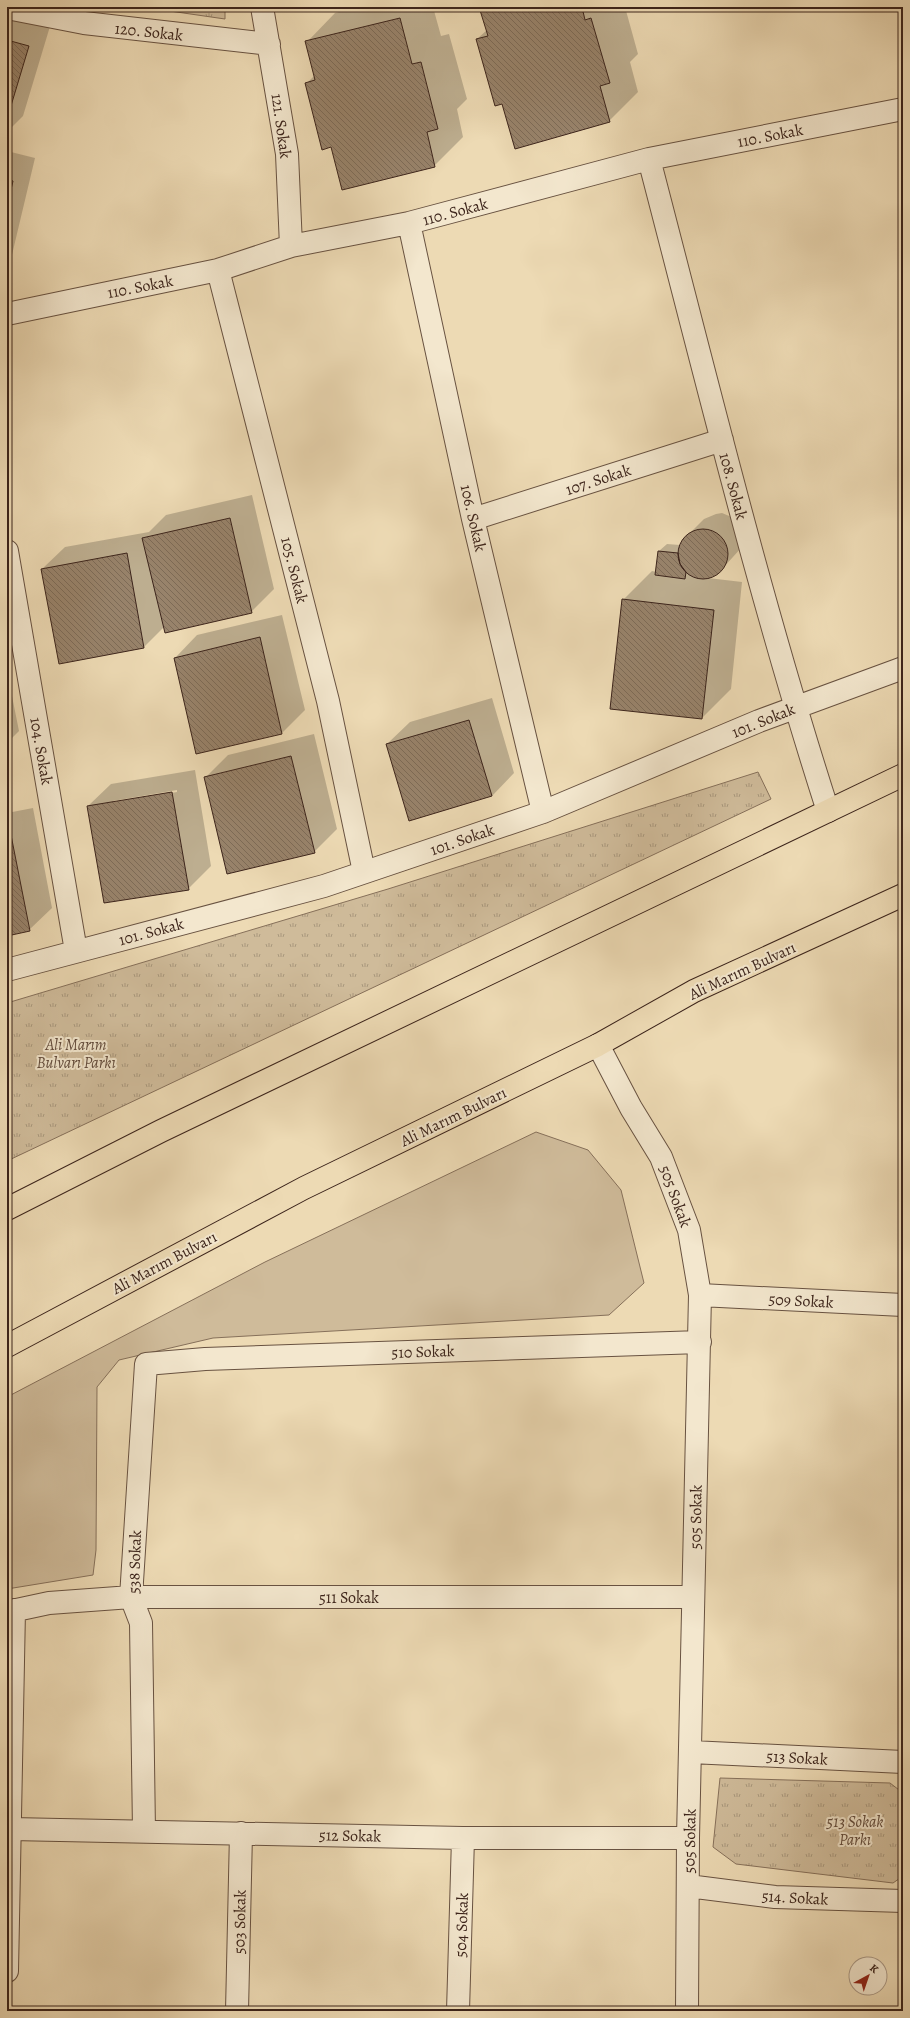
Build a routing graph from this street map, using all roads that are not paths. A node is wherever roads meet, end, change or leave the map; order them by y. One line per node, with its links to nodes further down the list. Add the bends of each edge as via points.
1 (262, 7): 3 (street, 121. Sokak)
2 (7, 8): 3 (street, 120. Sokak, via 84,24)
3 (269, 44): 7 (street, 121. Sokak, via 288,154)
4 (903, 109): 5 (street, 110. Sokak)
5 (649, 159): 6 (street, 110. Sokak); 10 (street, 108. Sokak)
6 (410, 223): 7 (street, 110. Sokak); 11 (street, 106. Sokak)
7 (291, 246): 8 (street, 110. Sokak)
8 (218, 270): 9 (street, 110. Sokak); 18 (street, 105. Sokak, via 328,700)
9 (7, 314)
10 (722, 440): 11 (street, 107. Sokak); 14 (street, 108. Sokak)
11 (473, 519): 17 (street, 106. Sokak)
12 (7, 550): 20 (street, 104. Sokak)
13 (903, 668): 14 (street, 101. Sokak)
14 (794, 708): 16 (street, 108. Sokak); 17 (street, 101. Sokak)
15 (903, 775): 16 (main road)
16 (828, 811): 23 (main road, via 168,1128)
17 (543, 812): 18 (street, 101. Sokak)
18 (364, 872): 20 (street, 101. Sokak, via 324,886)
19 (903, 895): 22 (main road, Ali Marım Bulvarı, via 694,991)
20 (76, 951): 21 (street, 101. Sokak)
21 (7, 970)
22 (598, 1045): 24 (street, 505 Sokak, via 631,1108 661,1157 689,1230); 27 (main road, Ali Marım Bulvarı, via 304,1188)
23 (7, 1209)
24 (700, 1295): 25 (street, 509 Sokak); 26 (street, 505 Sokak)
25 (903, 1305)
26 (700, 1342): 28 (street, 510 Sokak, via 205,1359); 30 (street, 505 Sokak)
27 (7, 1346)
28 (146, 1364): 29 (street, 538 Sokak)
29 (131, 1597): 30 (street, 511 Sokak); 31 (street, 511 Sokak, via 50,1603); 35 (street, 538 Sokak, via 141,1623)
30 (693, 1597): 32 (street, 505 Sokak)
31 (10, 1611): 34 (street)
32 (691, 1752): 33 (street, 513 Sokak); 38 (street, 505 Sokak)
33 (903, 1762)
34 (11, 1829): 35 (street, 512 Sokak); 41 (street)
35 (144, 1831): 36 (street, 512 Sokak)
36 (241, 1832): 37 (street, 512 Sokak); 42 (street, 503 Sokak)
37 (463, 1838): 38 (street, 512 Sokak); 43 (street, 504 Sokak)
38 (688, 1838): 39 (street, 505 Sokak)
39 (688, 1886): 40 (street, 514. Sokak, via 775,1897); 44 (street, 505 Sokak)
40 (903, 1901)
41 (7, 1971)
42 (237, 2011)
43 (458, 2011)
44 (687, 2011)

